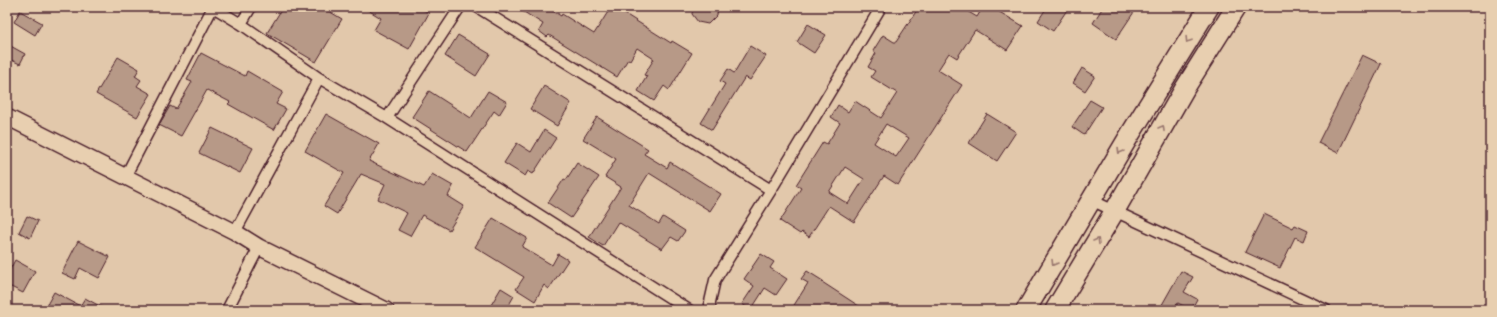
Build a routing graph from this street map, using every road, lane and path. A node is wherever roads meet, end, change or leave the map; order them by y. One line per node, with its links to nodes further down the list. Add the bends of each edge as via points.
1 (213, 7): 8 (street); 12 (street)
2 (251, 7): 8 (street)
3 (460, 7): 11 (street)
4 (477, 7): 13 (street)
5 (881, 7): 13 (street)
6 (1209, 7): 14 (highway, one-way to 14)
7 (1236, 7): 15 (highway, one-way to 7, via 1185,88)
8 (241, 24): 9 (street)
9 (319, 78): 11 (street); 16 (street)
10 (7, 117): 12 (street)
11 (387, 118): 20 (street)
12 (125, 177): 16 (street)
13 (771, 190): 21 (street, via 715,280)
14 (1091, 200): 15 (street); 22 (highway, one-way to 22)
15 (1114, 212): 23 (highway, one-way to 15); 24 (street)
16 (235, 232): 17 (street)
17 (259, 247): 18 (street); 19 (street)
18 (227, 310)
19 (386, 310)
20 (690, 310)
21 (710, 310)
22 (1026, 310)
23 (1055, 310)
24 (1326, 310)

